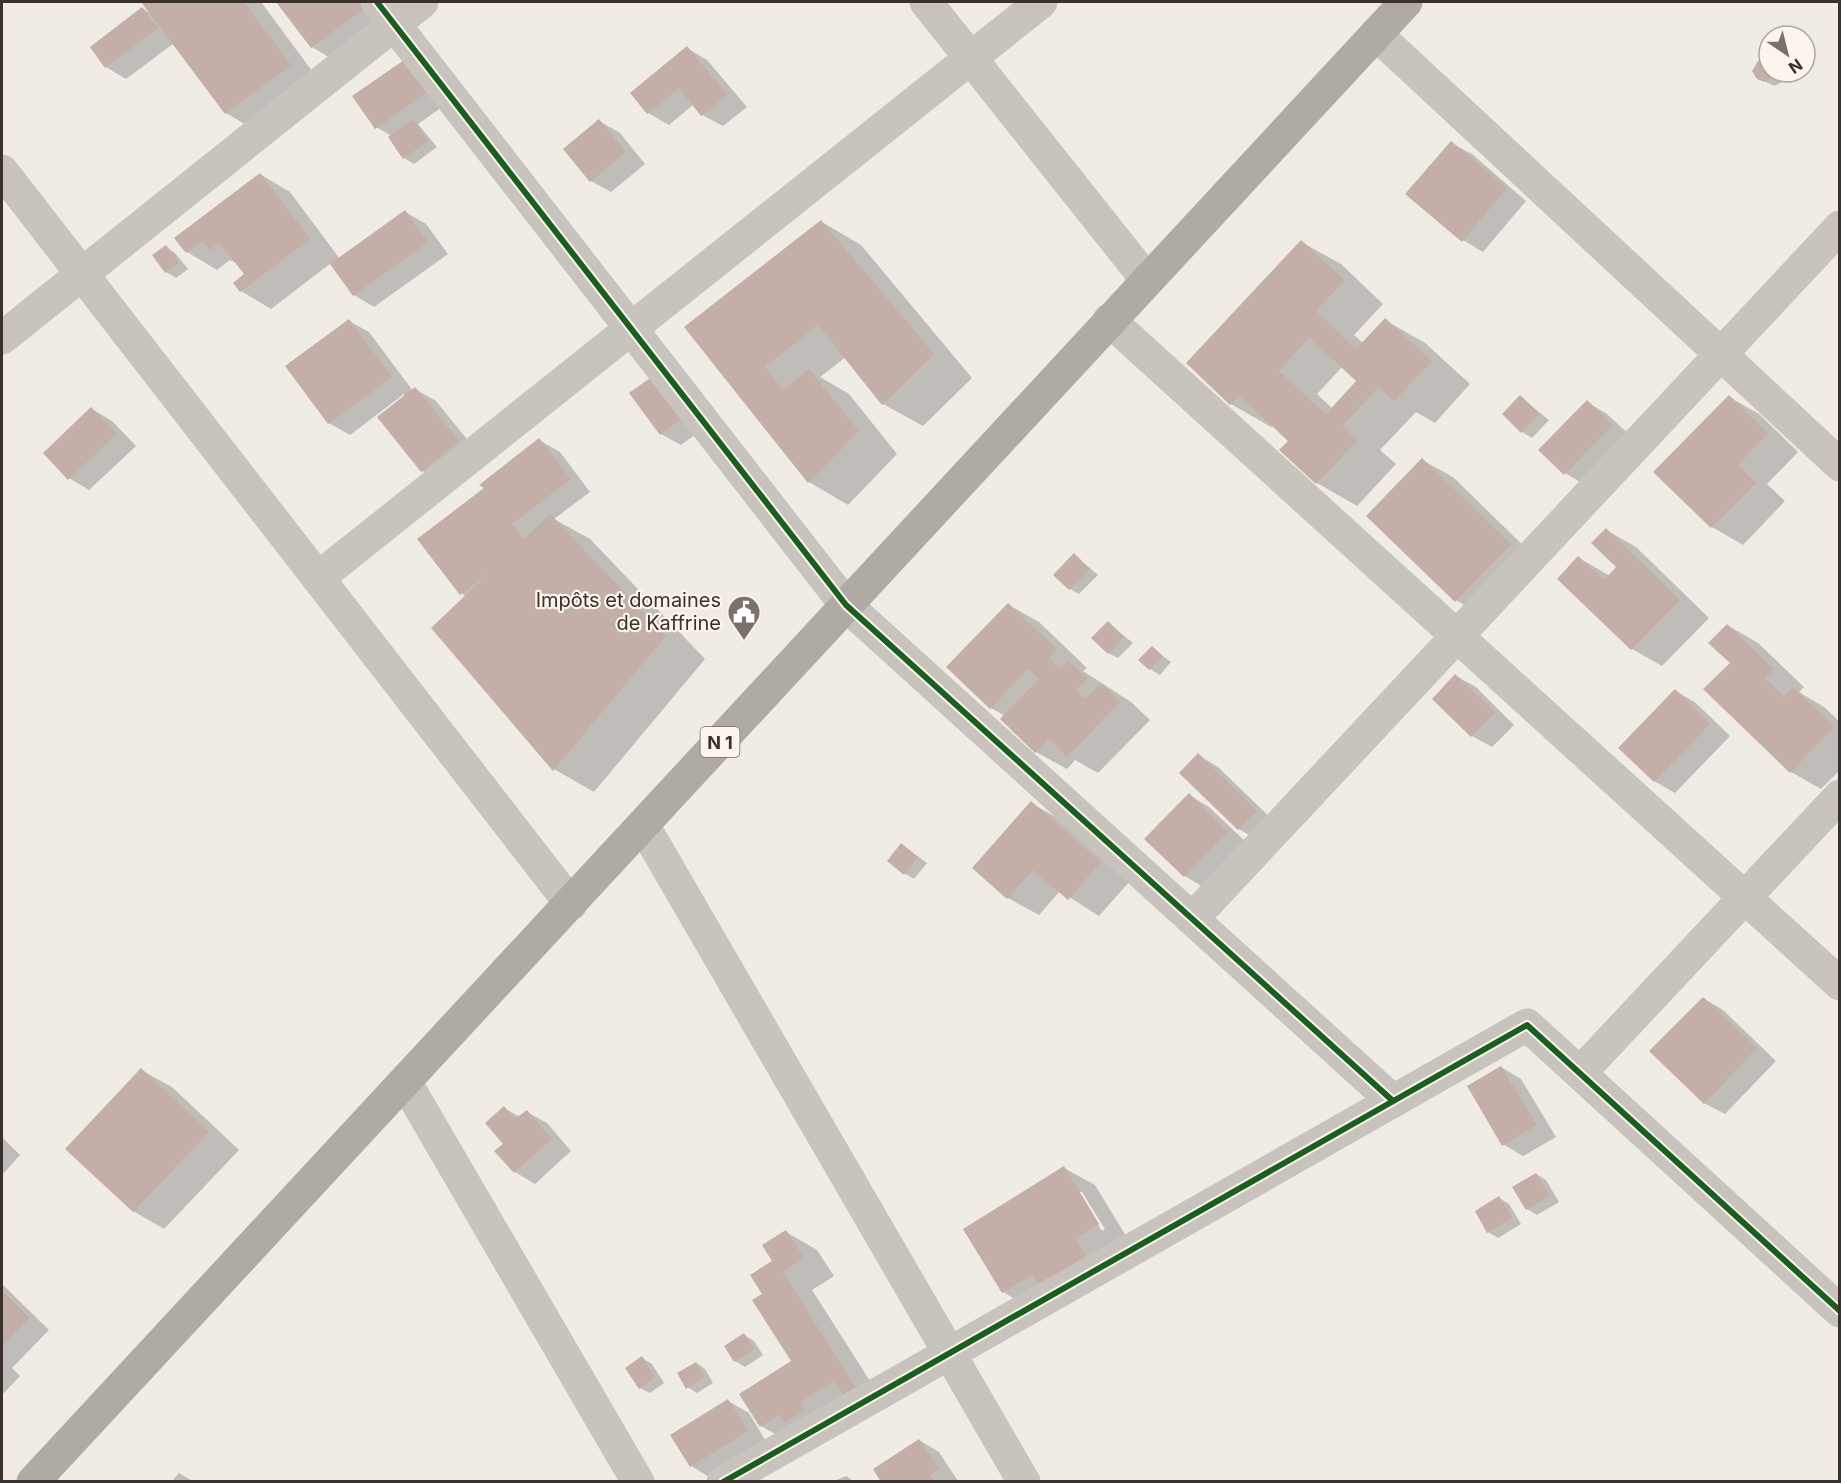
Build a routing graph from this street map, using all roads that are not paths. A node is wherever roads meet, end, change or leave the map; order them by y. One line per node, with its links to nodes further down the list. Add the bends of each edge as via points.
1 (422, 2): 5 (street)
2 (926, 2): 7 (street)
3 (1041, 2): 7 (street)
4 (1405, 2): 6 (highway, N 1)
5 (385, 13): 10 (street); 13 (street)
6 (1376, 34): 11 (highway, N 1); 15 (street)
7 (970, 58): 11 (street); 13 (street)
8 (2, 171): 10 (street)
9 (1839, 227): 15 (street)
10 (82, 274): 14 (street); 17 (street)
11 (1147, 280): 12 (highway, N 1)
12 (1109, 320): 18 (highway, N 1); 19 (street)
13 (631, 328): 17 (street); 18 (street)
14 (2, 338)
15 (1720, 354): 16 (street); 19 (street)
16 (1839, 465)
17 (318, 578): 23 (street)
18 (846, 605): 21 (highway, N 1); 24 (street)
19 (1457, 636): 22 (street); 24 (street)
20 (1839, 796): 22 (street)
21 (643, 825): 23 (highway, N 1); 30 (street)
22 (1744, 897): 25 (street); 26 (street)
23 (571, 904): 27 (highway, N 1)
24 (1192, 919): 28 (street)
25 (1839, 984)
26 (1580, 1073): 28 (street, via 1527,1025); 29 (street)
27 (406, 1084): 31 (highway, N 1); 32 (street)
28 (1393, 1101): 30 (street)
29 (1839, 1311)
30 (949, 1353): 33 (street); 34 (street)
31 (33, 1482)
32 (638, 1482)
33 (723, 1482)
34 (1024, 1482)

